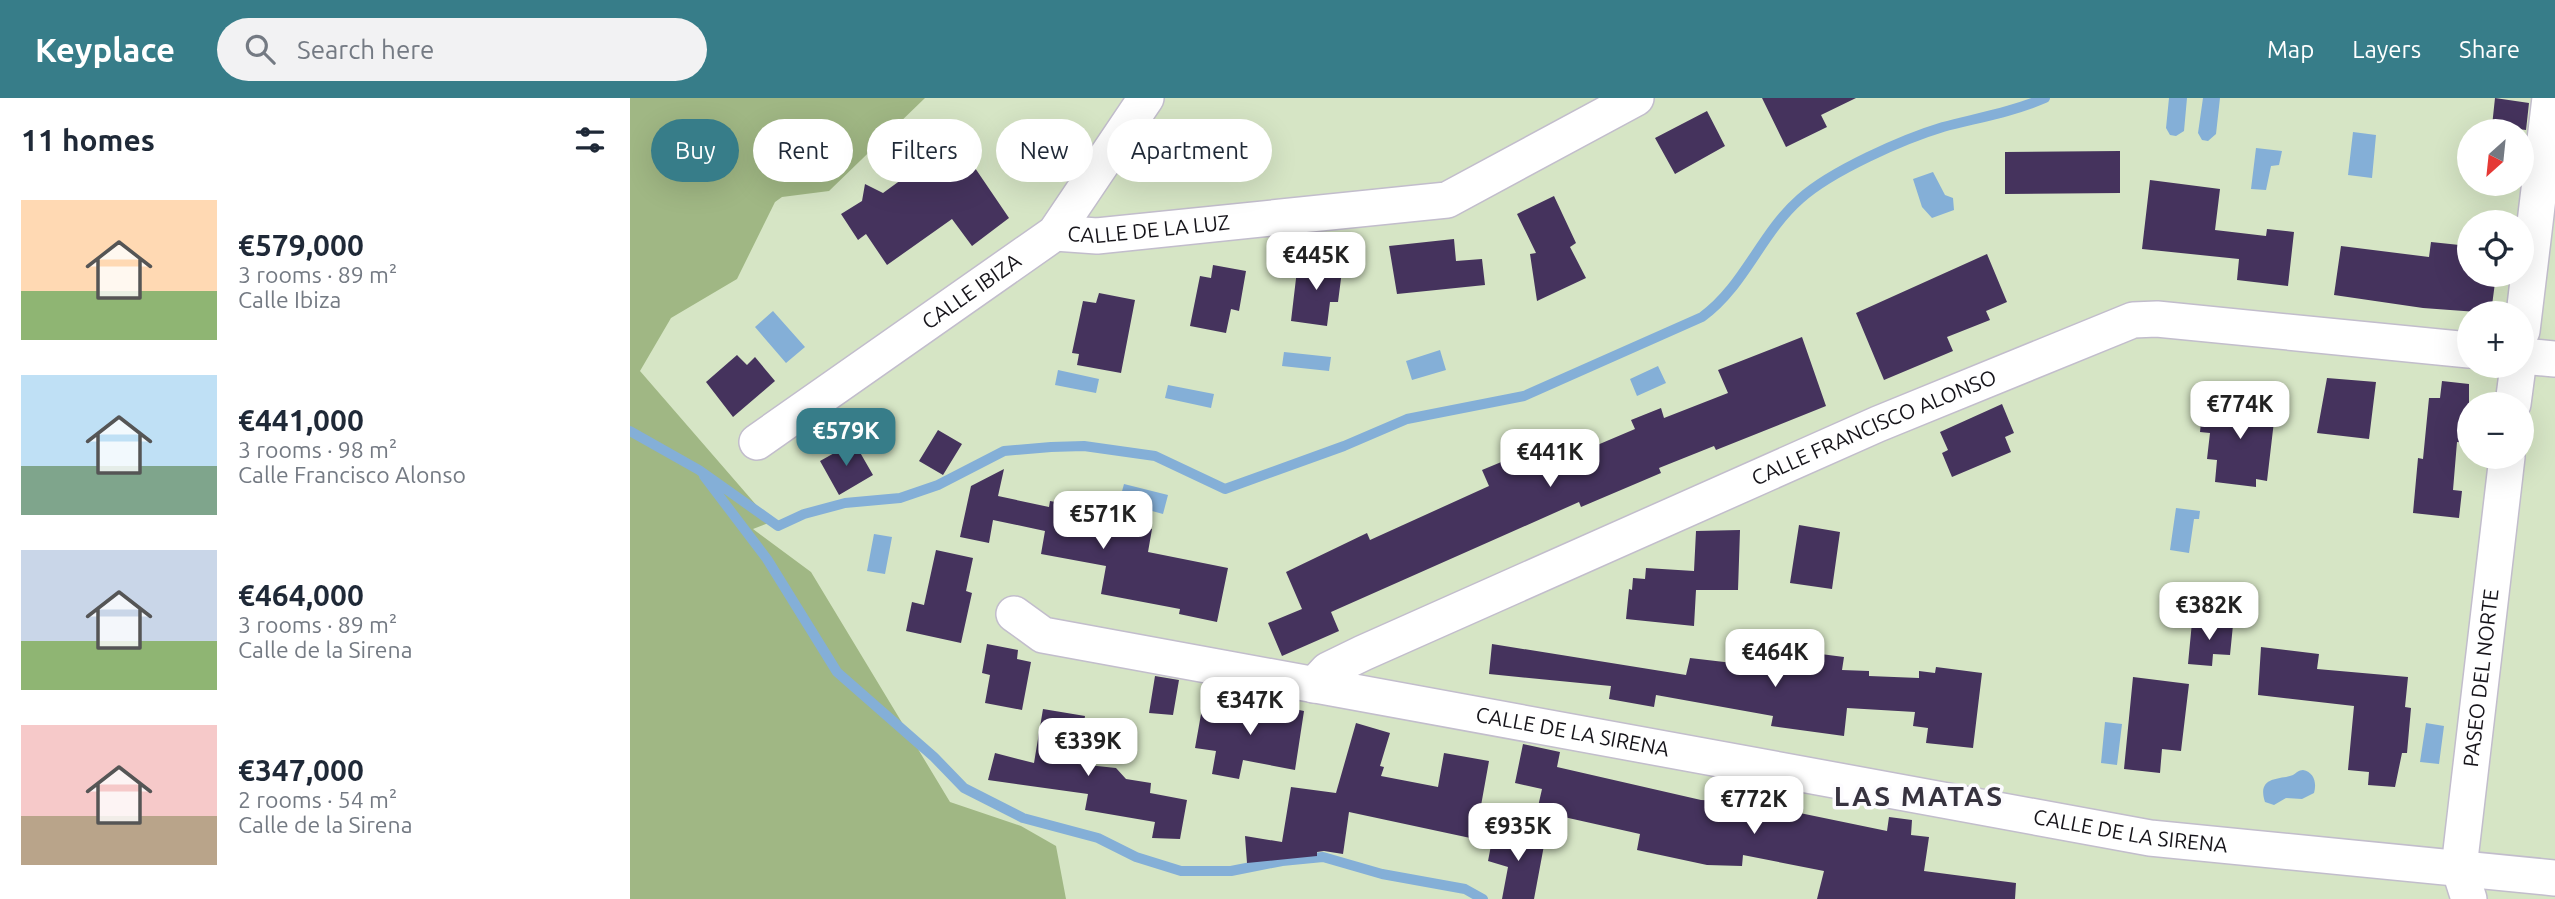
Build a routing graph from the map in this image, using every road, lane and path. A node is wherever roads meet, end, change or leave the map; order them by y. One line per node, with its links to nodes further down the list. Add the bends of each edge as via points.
1 (1146, 98): 5 (street, CALLE IBIZA)
2 (1636, 98): 4 (street, CALLE DE LA LUZ)
3 (2550, 98): 6 (street)
4 (1606, 106): 5 (street, CALLE DE LA LUZ, via 1447,200 1097,236)
5 (1055, 233): 10 (street, CALLE IBIZA)
6 (2526, 301)
7 (2457, 349): 13 (street, CALLE FRANCISCO ALONSO, via 2133,320 1878,424 1363,653 1328,670)
8 (2534, 357): 9 (street)
9 (2555, 359)
10 (757, 442)
11 (2506, 469): 15 (street, PASEO DEL NORTE)
12 (1014, 614): 13 (street, CALLE DE LA SIRENA, via 1043,635)
13 (1314, 685): 15 (street, CALLE DE LA SIRENA, via 2150,838)
14 (2555, 878): 15 (street, CALLE DE LA SIRENA)
15 (2464, 884)

